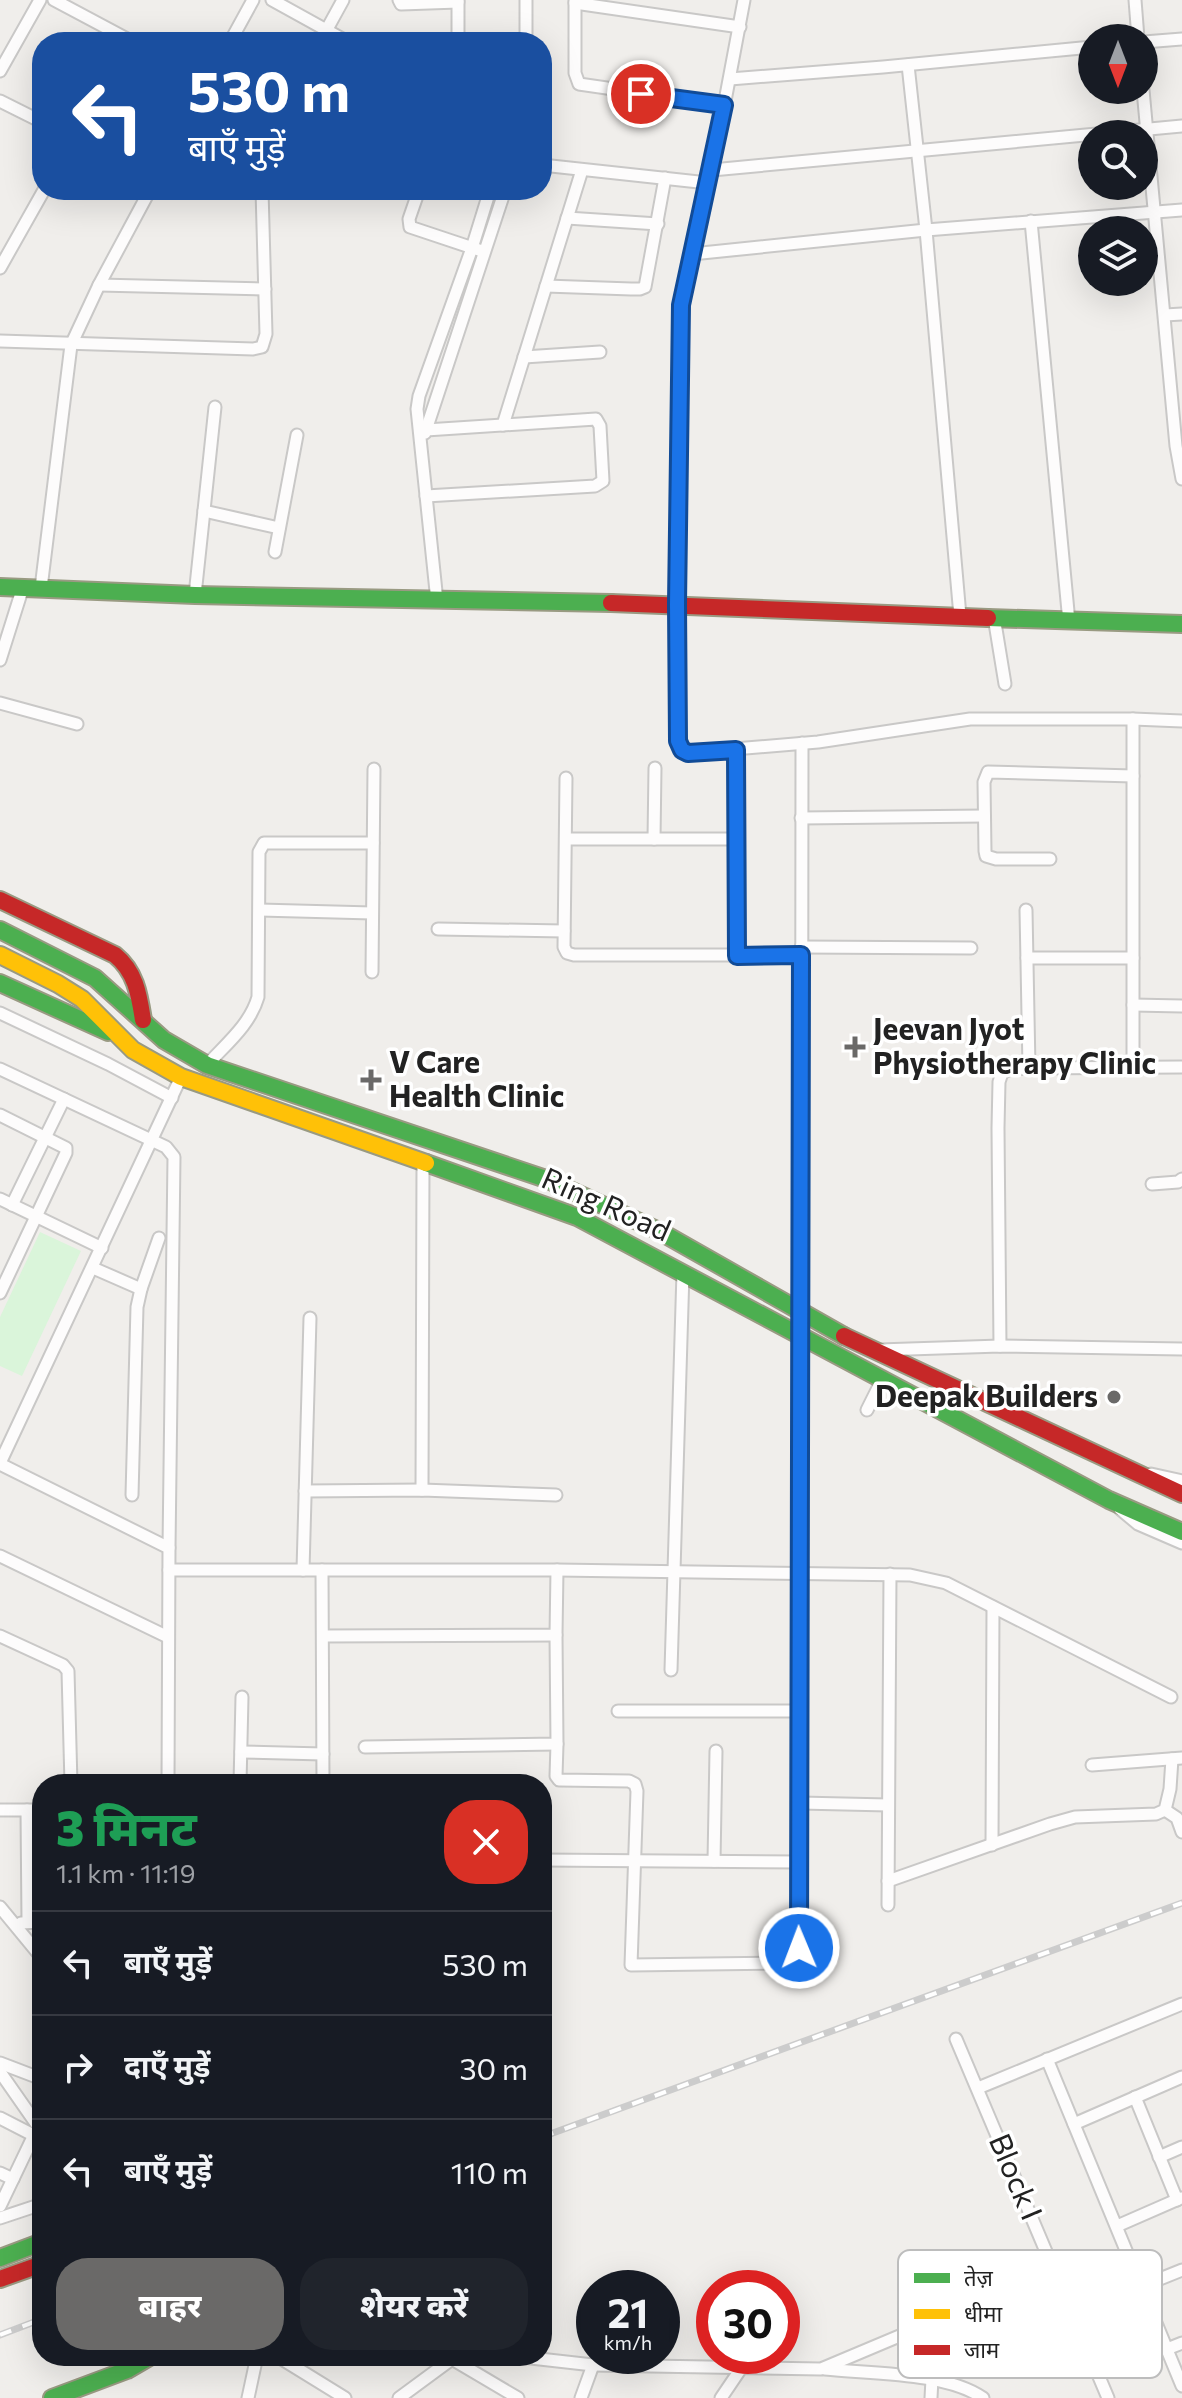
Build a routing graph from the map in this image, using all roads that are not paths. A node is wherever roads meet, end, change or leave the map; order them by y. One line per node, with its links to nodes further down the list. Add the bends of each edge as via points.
1 (40, 0): 23 (street)
2 (54, 0): 15 (street)
3 (253, 0): 16 (street)
4 (272, 0): 14 (street)
5 (343, 0): 14 (street)
6 (399, 0): 10 (street)
7 (526, 0): 18 (street)
8 (744, 0): 13 (street)
9 (1135, 0): 12 (street)
10 (458, 1): 17 (street)
11 (575, 1): 13 (street); 26 (street, via 579,84)
12 (1137, 24)
13 (740, 27): 24 (street)
14 (326, 31)
15 (113, 32)
16 (235, 32)
17 (458, 32)
18 (526, 32)
19 (1182, 39): 20 (street)
20 (1158, 41)
21 (1078, 48): 22 (street)
22 (908, 65): 24 (street); 31 (street)
23 (0, 71)
24 (730, 79): 26 (street)
25 (0, 101): 27 (street)
26 (724, 105): 34 (street)
27 (32, 117)
28 (1182, 126): 29 (street)
29 (1158, 128)
30 (1078, 135): 31 (street)
31 (918, 150): 34 (street); 49 (street)
32 (552, 166): 33 (street)
33 (582, 170): 35 (street); 46 (street)
34 (712, 170): 36 (street)
35 (665, 178): 36 (street); 48 (street)
36 (708, 183): 52 (street)
37 (38, 200): 53 (street)
38 (145, 200): 54 (street)
39 (262, 200): 56 (street)
40 (416, 200): 50 (street, via 410,227)
41 (487, 200): 50 (street)
42 (502, 200): 51 (street)
43 (1155, 200): 45 (street)
44 (1182, 210): 45 (street)
45 (1156, 212): 47 (street); 58 (street)
46 (567, 218): 48 (street); 55 (street)
47 (1031, 221): 49 (street); 84 (street)
48 (658, 224): 55 (street, via 647,282 640,289)
49 (926, 230): 52 (street); 82 (street)
50 (472, 248): 51 (street); 60 (street)
51 (485, 252): 62 (street)
52 (692, 254): 81 (street, via 681,305)
53 (0, 268)
54 (99, 285): 56 (street); 61 (street)
55 (546, 286): 64 (street)
56 (265, 289): 61 (street, via 262,347)
57 (1182, 314): 58 (street)
58 (1165, 315): 65 (street)
59 (0, 341): 61 (street)
60 (438, 344): 62 (street); 70 (street, via 419,396)
61 (71, 345): 78 (street)
62 (454, 349): 68 (street)
63 (600, 352): 64 (street)
64 (524, 357): 67 (street)
65 (1177, 389): 71 (street)
66 (215, 407): 73 (street)
67 (503, 425): 68 (street); 72 (street, via 596,419 603,481 595,486)
68 (426, 430): 70 (street)
69 (297, 435): 74 (street)
70 (421, 445): 72 (street)
71 (1182, 475)
72 (426, 496): 80 (street)
73 (204, 511): 74 (street); 79 (street)
74 (279, 528): 75 (street)
75 (275, 552)
76 (0, 587): 77 (street)
77 (23, 587): 78 (street); 86 (street)
78 (41, 588): 79 (street)
79 (195, 595): 80 (street)
80 (437, 601): 81 (street)
81 (677, 604): 82 (street); 93 (street, via 678,741 688,753)
82 (960, 616): 83 (street)
83 (994, 617): 84 (street); 87 (street)
84 (1069, 622): 85 (street)
85 (1182, 624)
86 (0, 660)
87 (1005, 684)
88 (0, 703): 91 (street)
89 (1133, 719): 90 (street); 92 (street, via 970,719); 96 (street)
90 (1182, 721)
91 (77, 724)
92 (802, 743): 93 (street); 99 (street)
93 (736, 750): 102 (street)
94 (655, 768): 101 (street)
95 (374, 769): 103 (street)
96 (1133, 776): 98 (street, via 988,772); 117 (street)
97 (566, 778): 100 (street)
98 (984, 816): 99 (street); 104 (street, via 986,856)
99 (801, 818): 113 (street)
100 (567, 839): 101 (street); 111 (street)
101 (654, 839): 102 (street)
102 (736, 839): 115 (street)
103 (373, 843): 106 (street, via 264,843 259,852); 108 (street)
104 (1050, 859)
105 (0, 900): 123 (street, via 125,962)
106 (260, 910): 108 (street); 125 (street, via 254,1012)
107 (1026, 910): 116 (street)
108 (372, 913): 118 (street)
109 (438, 929): 111 (street)
110 (0, 930): 123 (street, Ring Road, via 95,978)
111 (564, 931): 115 (street, via 564,947 574,955)
112 (971, 948): 113 (street)
113 (801, 951): 115 (street); 148 (street)
114 (0, 955): 124 (street, Ring Road, via 82,999)
115 (737, 956)
116 (1027, 958): 117 (street); 128 (street)
117 (1133, 958): 120 (street)
118 (372, 972)
119 (0, 983): 124 (street)
120 (1133, 1005): 121 (street); 126 (street)
121 (1182, 1006)
122 (0, 1013): 131 (street)
123 (143, 1020): 125 (street, Ring Road, via 164,1040)
124 (117, 1036): 130 (street, Ring Road)
125 (207, 1065): 148 (street, Ring Road, via 546,1179 659,1231)
126 (1133, 1067): 127 (street); 128 (street)
127 (1182, 1067)
128 (1029, 1068): 151 (street, via 1010,1069 999,1082)
129 (0, 1069): 132 (street)
130 (181, 1077): 131 (street); 136 (street, Ring Road)
131 (172, 1098): 135 (street)
132 (64, 1099): 134 (street); 135 (street)
133 (0, 1115): 134 (street)
134 (46, 1138): 140 (street); 141 (street, via 66,1153)
135 (152, 1141): 143 (street); 167 (street, via 171,1152 176,1165)
136 (423, 1163): 145 (street, Ring Road, via 577,1217); 159 (street)
137 (1182, 1179): 138 (street)
138 (1152, 1184)
139 (0, 1199): 140 (street)
140 (12, 1205): 141 (street)
141 (37, 1216): 143 (street); 147 (street)
142 (159, 1238): 146 (street)
143 (102, 1248): 144 (street)
144 (93, 1268): 146 (street); 156 (street)
145 (683, 1272): 150 (street, Ring Road); 173 (street)
146 (141, 1289): 162 (street)
147 (0, 1293)
148 (802, 1315): 150 (street); 153 (street, Ring Road)
149 (310, 1318): 160 (street)
150 (800, 1337): 154 (street, Ring Road); 174 (street)
151 (1000, 1346): 152 (street); 153 (street)
152 (1182, 1349)
153 (874, 1350): 157 (street, Ring Road)
154 (882, 1380): 155 (street); 164 (street, Ring Road)
155 (867, 1410)
156 (0, 1464): 167 (street)
157 (1127, 1470): 158 (street); 161 (street, Ring Road)
158 (1182, 1481)
159 (422, 1490): 160 (street); 163 (street)
160 (305, 1491): 170 (street)
161 (1182, 1494)
162 (132, 1495)
163 (556, 1495)
164 (1109, 1500): 165 (street, Ring Road); 166 (street, via 1138,1524)
165 (1182, 1532)
166 (1182, 1543)
167 (169, 1548): 169 (street)
168 (0, 1556): 180 (street)
169 (169, 1570): 170 (street); 180 (street)
170 (303, 1570): 171 (street)
171 (322, 1570): 172 (street); 179 (street)
172 (557, 1570): 173 (street); 177 (street)
173 (672, 1570): 174 (street); 181 (street)
174 (800, 1572): 175 (street); 185 (street)
175 (890, 1574): 176 (street, via 928,1577); 198 (street)
176 (993, 1607): 183 (street); 204 (street)
177 (556, 1635): 179 (street); 186 (street)
178 (0, 1636): 193 (street, via 68,1671)
179 (323, 1636): 190 (street)
180 (168, 1637): 194 (street)
181 (671, 1670)
182 (242, 1697): 189 (street)
183 (1171, 1697)
184 (618, 1711): 185 (street)
185 (801, 1711): 197 (street)
186 (557, 1744): 187 (street); 206 (street, via 559,1780 635,1784)
187 (365, 1747)
188 (716, 1751): 207 (street)
189 (241, 1752): 190 (street); 195 (street)
190 (323, 1754): 196 (street)
191 (1177, 1759): 192 (street); 202 (street)
192 (1092, 1765)
193 (71, 1774)
194 (168, 1774)
195 (240, 1774)
196 (323, 1774)
197 (800, 1803): 198 (street); 208 (street)
198 (888, 1805): 209 (street)
199 (0, 1810): 200 (street)
200 (27, 1810): 201 (street); 212 (street)
201 (32, 1810)
202 (1165, 1810): 203 (street, via 1177,1818); 204 (street, via 1075,1817)
203 (1182, 1832)
204 (992, 1845): 209 (street)
205 (552, 1860): 206 (street)
206 (635, 1860): 207 (street); 208 (street, via 631,1965 784,1963 795,1958)
207 (714, 1861): 208 (street)
208 (798, 1862)
209 (888, 1881): 210 (street)
210 (888, 1905)
211 (0, 1907): 214 (street)
212 (28, 1922): 213 (street); 214 (street)
213 (32, 1922)
214 (13, 1923): 215 (street)
215 (32, 1946)
216 (1182, 2004): 218 (street)
217 (956, 2039): 223 (street, Block I)
218 (1047, 2059): 223 (street); 227 (street)
219 (0, 2063): 221 (street)
220 (0, 2072): 226 (street)
221 (32, 2075)
222 (1182, 2077): 224 (street)
223 (978, 2088): 240 (street, Block I)
224 (1135, 2097): 227 (street); 231 (street)
225 (0, 2118): 228 (street)
226 (32, 2124)
227 (1074, 2124): 238 (street)
228 (32, 2132)
229 (32, 2147): 233 (street)
230 (1182, 2147): 231 (street)
231 (1159, 2157): 234 (street)
232 (0, 2173): 233 (street)
233 (13, 2179): 235 (street)
234 (1180, 2199): 238 (street)
235 (0, 2206)
236 (32, 2207): 237 (street)
237 (0, 2218)
238 (1117, 2226): 241 (street)
239 (32, 2246): 242 (street)
240 (1045, 2250)
241 (1126, 2250)
242 (0, 2258)
243 (32, 2268): 246 (street)
244 (1182, 2270): 245 (street)
245 (1162, 2278)
246 (0, 2279)
247 (898, 2337): 259 (street)
248 (1162, 2337): 250 (street)
249 (1182, 2343): 250 (street)
250 (1167, 2349): 266 (street)
251 (552, 2360): 252 (street)
252 (576, 2363)
253 (134, 2366): 267 (street)
254 (255, 2366): 268 (street)
255 (293, 2366): 269 (street)
256 (443, 2366): 270 (street)
257 (467, 2366): 271 (street)
258 (800, 2368): 259 (street)
259 (821, 2369): 262 (street)
260 (590, 2374): 272 (street)
261 (737, 2374): 273 (street)
262 (898, 2376)
263 (921, 2378): 265 (street)
264 (1100, 2378): 276 (street, Block I)
265 (932, 2379): 274 (street); 275 (street)
266 (1182, 2386)
267 (52, 2398)
268 (248, 2398)
269 (345, 2398)
270 (399, 2398)
271 (518, 2398)
272 (581, 2398)
273 (721, 2398)
274 (931, 2398)
275 (983, 2398)
276 (1108, 2398)

